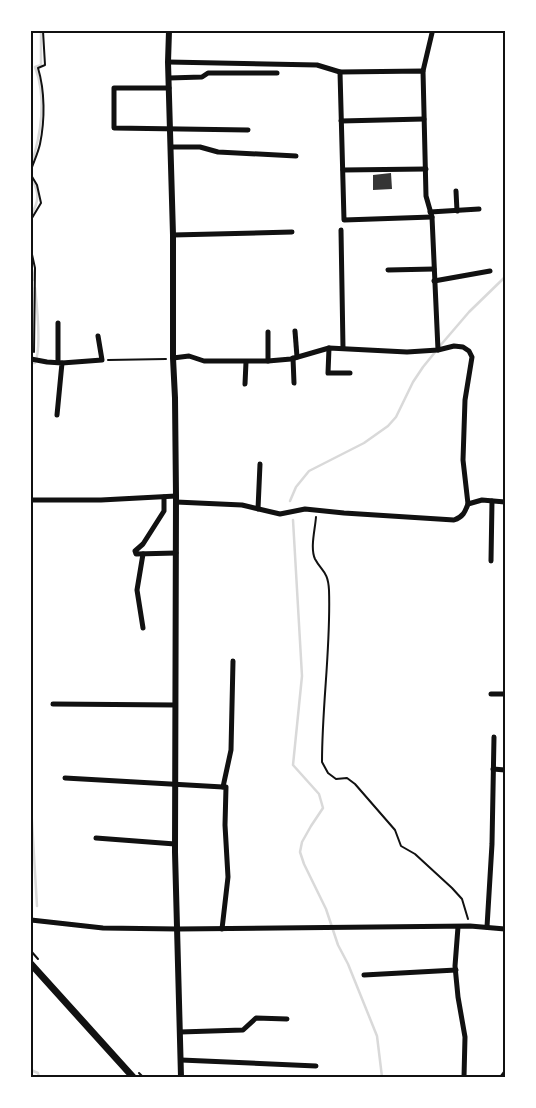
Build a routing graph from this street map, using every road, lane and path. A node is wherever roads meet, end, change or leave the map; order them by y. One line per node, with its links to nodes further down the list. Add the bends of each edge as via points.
1 (43, 31): 17 (path, via 45,65 38,68 43,84 40,144)
2 (169, 31): 4 (street)
3 (432, 33): 5 (street)
4 (168, 62): 6 (street, via 318,65); 8 (street)
5 (423, 71): 6 (street); 10 (street)
6 (340, 72): 11 (street)
7 (277, 73): 8 (street, via 208,73 202,77)
8 (169, 78): 9 (street)
9 (169, 88): 12 (street); 12 (street, via 114,88 114,128)
10 (424, 119): 11 (street); 16 (street)
11 (342, 121): 18 (street)
12 (170, 128): 13 (street); 14 (street)
13 (248, 130)
14 (170, 147): 15 (street); 26 (street)
15 (296, 156)
16 (426, 169): 18 (street); 23 (street, via 426,196)
17 (31, 170)
18 (342, 170): 23 (street, via 344,220)
19 (31, 175): 27 (path, via 41,203 32,218)
20 (456, 191): 22 (street)
21 (479, 209): 22 (street)
22 (457, 211): 23 (street)
23 (431, 215): 29 (street)
24 (341, 230): 38 (street)
25 (292, 232): 26 (street)
26 (173, 235): 40 (street)
27 (31, 245)
28 (31, 250): 42 (path, via 35,268)
29 (434, 269): 30 (street); 32 (street)
30 (388, 270)
31 (490, 271): 32 (street)
32 (434, 281): 39 (street)
33 (58, 323): 45 (street)
34 (295, 330): 41 (street)
35 (268, 332): 44 (street)
36 (98, 336): 45 (street, via 102,360)
37 (330, 348): 38 (street); 41 (street); 47 (street, via 328,373)
38 (343, 348): 39 (street, via 407,352)
39 (438, 350): 57 (street, via 463,347 472,357 465,400 463,460)
40 (173, 358): 43 (path); 46 (street, via 189,356 204,361); 53 (street)
41 (295, 358): 44 (street); 48 (street)
42 (32, 359): 45 (street)
43 (103, 360)
44 (268, 361): 46 (street)
45 (60, 362): 50 (street)
46 (246, 362): 49 (street)
47 (350, 373)
48 (294, 382)
49 (246, 384)
50 (57, 415)
51 (260, 464): 58 (street)
52 (164, 497): 53 (street); 54 (street); 61 (street, via 164,511 135,551)
53 (176, 499): 58 (street); 60 (street)
54 (31, 500)
55 (492, 501): 56 (street); 57 (street); 62 (street)
56 (505, 502)
57 (468, 504): 59 (street, via 460,518 454,520)
58 (258, 509): 59 (street, via 280,514)
59 (316, 510): 78 (path, via 313,545 315,559 328,581 330,620 322,762 336,779 347,778 355,784 395,830 401,846 415,854 462,899)
60 (176, 553): 61 (street); 68 (street)
61 (143, 554): 63 (street, via 137,590)
62 (491, 562)
63 (143, 628)
64 (233, 661): 74 (street, via 231,750)
65 (491, 694): 66 (street)
66 (505, 694)
67 (53, 704): 68 (street)
68 (176, 705): 73 (street)
69 (494, 736): 70 (street)
70 (493, 769): 71 (street); 80 (street)
71 (505, 770)
72 (65, 778): 73 (street)
73 (175, 785): 74 (street); 76 (street)
74 (223, 787): 82 (street, via 226,787 228,877)
75 (96, 838): 76 (street)
76 (175, 844): 81 (street)
77 (31, 920): 81 (street, via 103,928)
78 (470, 926): 79 (street); 80 (street)
79 (458, 927): 82 (street); 85 (street)
80 (487, 928): 83 (street)
81 (178, 929): 82 (street); 88 (street)
82 (222, 929)
83 (505, 929)
84 (31, 964): 92 (main road)
85 (456, 970): 86 (street); 94 (street, via 465,1037)
86 (364, 975)
87 (287, 1019): 88 (street, via 256,1018 243,1030)
88 (180, 1032): 89 (street)
89 (181, 1060): 90 (street); 93 (street)
90 (316, 1066)
91 (505, 1073): 95 (street)
92 (134, 1077)
93 (181, 1077)
94 (464, 1077)
95 (502, 1077)

